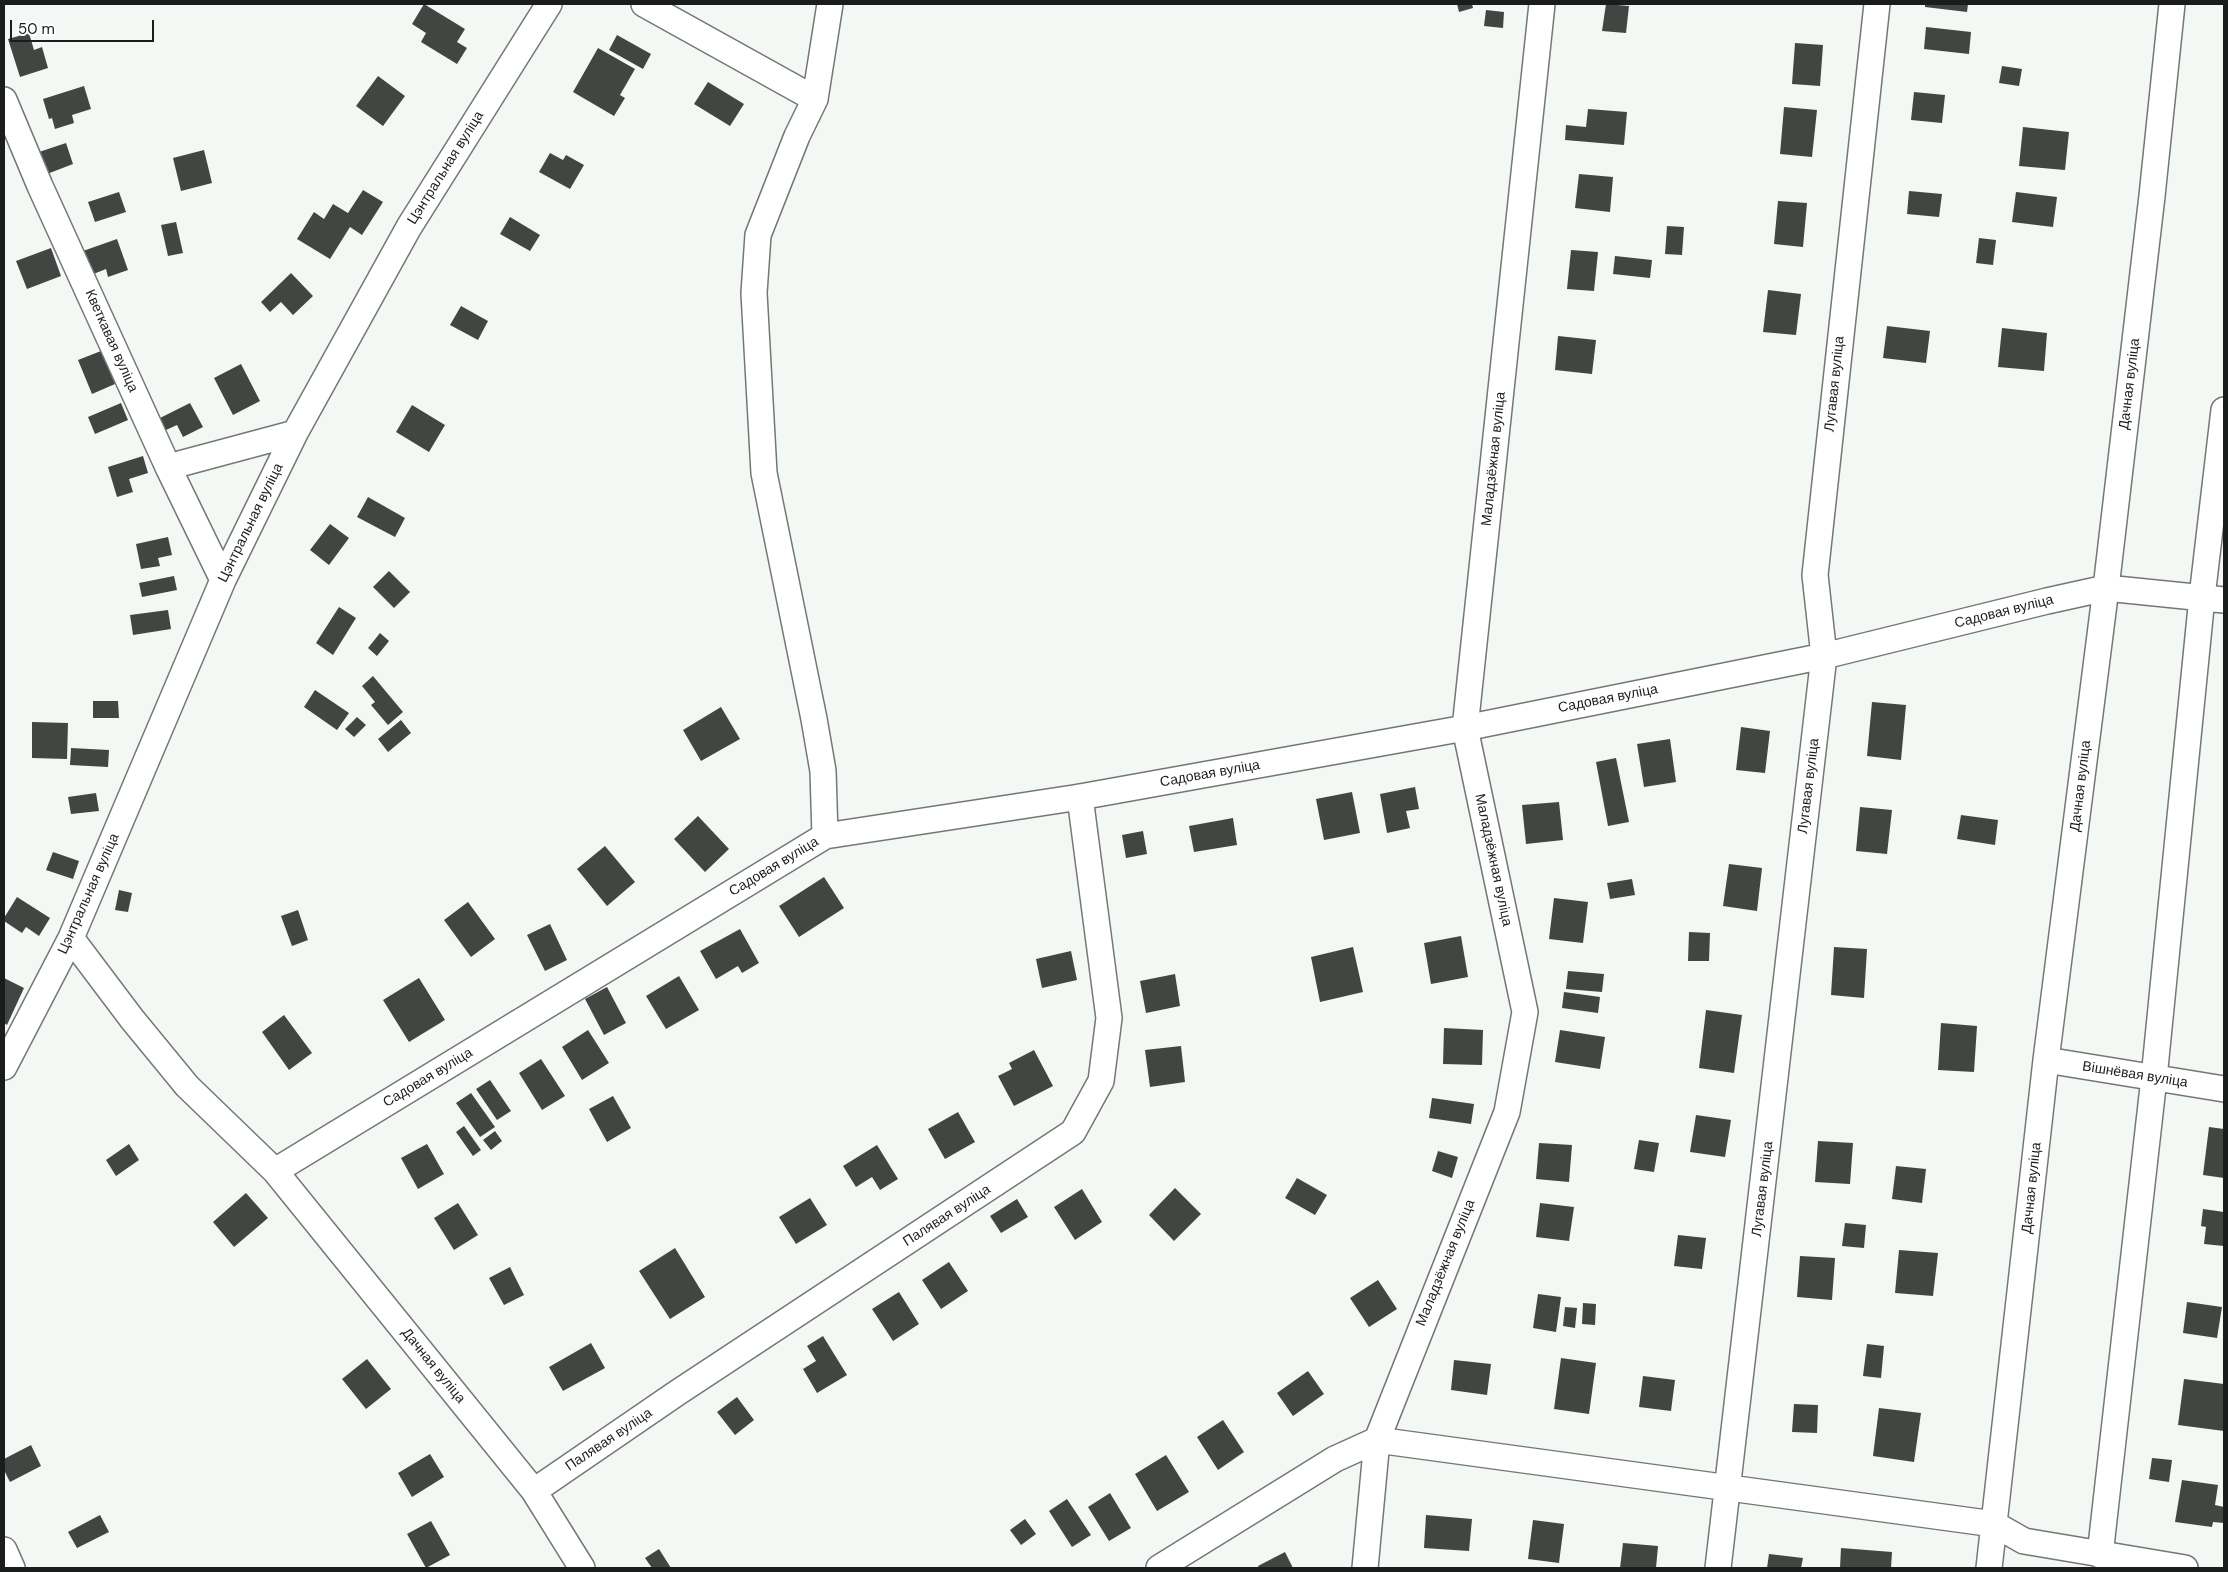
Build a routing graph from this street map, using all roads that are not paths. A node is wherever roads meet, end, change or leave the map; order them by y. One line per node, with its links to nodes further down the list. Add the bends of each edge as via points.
1 (548, 4): 10 (street, Цэнтральная вуліца, via 409,228)
2 (644, 4): 7 (street)
3 (830, 4): 7 (street)
4 (1542, 4): 16 (street, Маладзёжная вуліца)
5 (1877, 4): 15 (street, Лугавая вуліца, via 1815,575)
6 (2172, 4): 13 (street, Дачная вуліца)
7 (815, 99): 18 (street, via 758,235 754,293 764,473 823,771)
8 (4, 100): 11 (street, Кветкавая вуліца)
9 (2224, 410): 14 (street)
10 (295, 433): 11 (street); 12 (street, Цэнтральная вуліца)
11 (168, 467): 12 (street, Кветкавая вуліца)
12 (223, 580): 19 (street, Цэнтральная вуліца)
13 (2106, 588): 14 (street, Садовая вуліца); 15 (street, Садовая вуліца); 20 (street, Дачная вуліца)
14 (2213, 599): 22 (street)
15 (1824, 656): 16 (street, Садовая вуліца); 26 (street, Лугавая вуліца)
16 (1465, 728): 17 (street, Садовая вуліца); 25 (street, Маладзёжная вуліца, via 1525,1012 1507,1112)
17 (1080, 797): 18 (street, Садовая вуліца); 27 (street, Палявая вуліца, via 1110,1018 1101,1081 1074,1132)
18 (825, 836): 24 (street, Садовая вуліца)
19 (71, 938): 21 (street, Цэнтральная вуліца); 24 (street, Дачная вуліца, via 187,1086)
20 (2046, 1060): 22 (street, Вішнёвая вуліца); 28 (street, Дачная вуліца)
21 (4, 1068)
22 (2154, 1078): 23 (street, Вішнёвая вуліца); 30 (street)
23 (2224, 1088)
24 (275, 1171): 27 (street, Дачная вуліца)
25 (1377, 1440): 26 (street); 33 (street, via 1335,1459); 34 (street, Маладзёжная вуліца)
26 (1728, 1487): 28 (street); 35 (street, Лугавая вуліца)
27 (534, 1491): 32 (street, Дачная вуліца)
28 (1994, 1524): 30 (street, via 2024,1541); 36 (street, Дачная вуліца)
29 (4, 1550): 31 (street)
30 (2100, 1555): 37 (street)
31 (12, 1568)
32 (582, 1568)
33 (1159, 1568)
34 (1365, 1568)
35 (1718, 1568)
36 (1989, 1568)
37 (2185, 1568)

